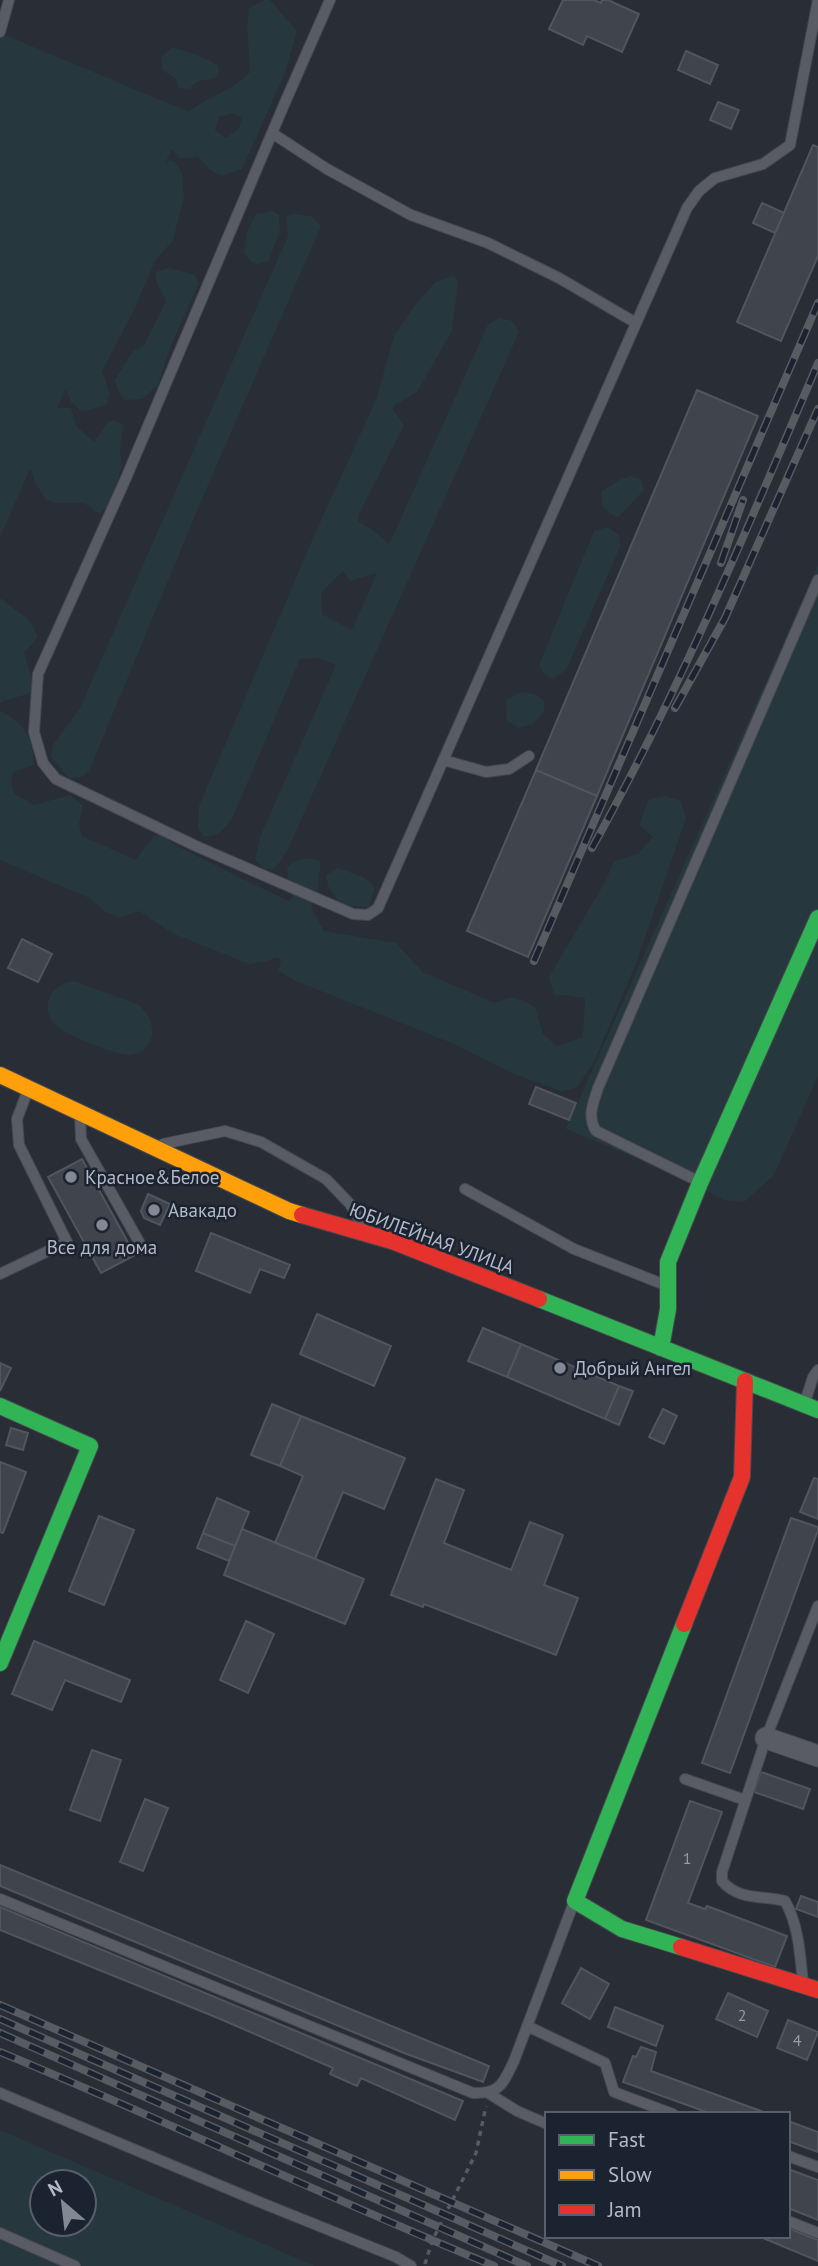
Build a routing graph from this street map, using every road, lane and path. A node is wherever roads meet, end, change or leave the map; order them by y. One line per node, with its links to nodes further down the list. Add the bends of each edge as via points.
1 (9, 0): 4 (lane)
2 (330, 0): 5 (lane)
3 (818, 0): 6 (lane, via 790,145 763,164 715,178 699,191 687,208)
4 (0, 32)
5 (272, 133): 6 (lane, via 411,215 488,243); 9 (lane, via 38,674 34,732 43,763 56,779 353,914 368,915 378,908)
6 (636, 323): 9 (lane)
7 (818, 580): 15 (lane, via 591,1109 596,1131)
8 (529, 756): 9 (lane, via 509,769 486,772)
9 (443, 761)
10 (818, 918): 15 (street)
11 (0, 1074): 12 (street, ЮБИЛЕЙНАЯ УЛИЦА)
12 (29, 1087): 13 (street, ЮБИЛЕЙНАЯ УЛИЦА); 19 (lane, via 16,1119 19,1145 67,1242)
13 (80, 1111): 14 (street, ЮБИЛЕЙНАЯ УЛИЦА); 18 (lane, via 81,1139)
14 (153, 1146): 17 (street, ЮБИЛЕЙНАЯ УЛИЦА, via 289,1211); 17 (lane, via 225,1131 261,1142 326,1179 350,1205)
15 (700, 1183): 20 (street, via 668,1262)
16 (465, 1189): 20 (lane, via 574,1249)
17 (367, 1234): 21 (street, ЮБИЛЕЙНАЯ УЛИЦА)
18 (142, 1249)
19 (0, 1274)
20 (668, 1286): 21 (street)
21 (661, 1348): 23 (street, ЮБИЛЕЙНАЯ УЛИЦА)
22 (818, 1370): 25 (lane, via 813,1377)
23 (745, 1381): 25 (street, ЮБИЛЕЙНАЯ УЛИЦА); 33 (street, via 742,1477)
24 (0, 1406): 27 (street, via 90,1446)
25 (811, 1408)
26 (818, 1606): 28 (lane)
27 (0, 1662)
28 (766, 1738): 29 (street); 31 (lane)
29 (818, 1756)
30 (685, 1779): 31 (lane)
31 (745, 1800): 34 (lane, via 722,1881 728,1889 751,1898 785,1901)
32 (0, 1899): 37 (lane, via 473,2093)
33 (575, 1901): 34 (street, via 621,1929); 35 (lane)
34 (811, 1988)
35 (527, 2026): 37 (lane, via 502,2086); 38 (lane, via 605,2063 614,2092)
36 (0, 2093): 46 (lane)
37 (488, 2093): 39 (lane); 47 (path, via 475,2153)
38 (668, 2112)
39 (545, 2123)
40 (790, 2157): 41 (lane)
41 (818, 2167)
42 (790, 2222): 44 (lane)
43 (0, 2233): 45 (lane)
44 (818, 2233)
45 (75, 2266)
46 (411, 2266)
47 (424, 2266)

